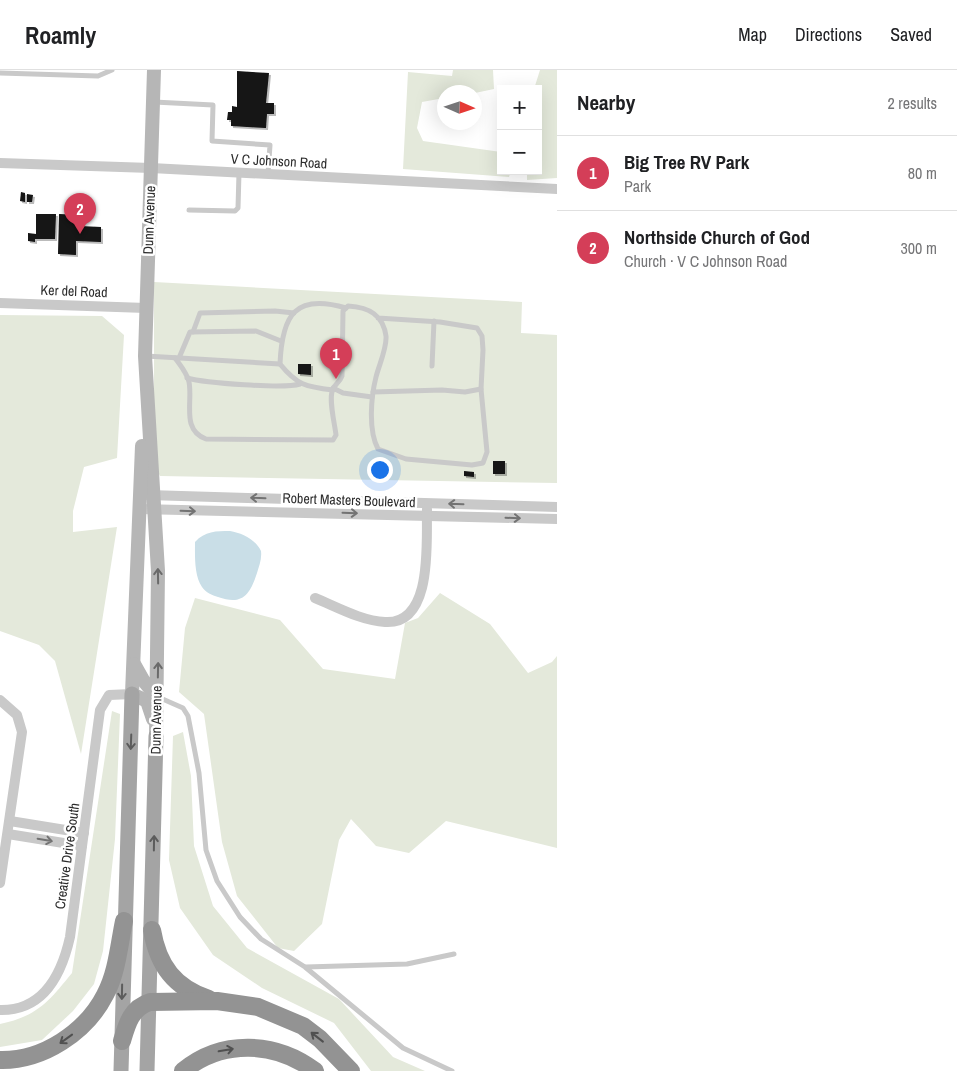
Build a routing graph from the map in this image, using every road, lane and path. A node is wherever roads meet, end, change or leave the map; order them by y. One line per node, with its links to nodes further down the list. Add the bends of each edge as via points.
1 (112, 70): 4 (lane, via 98,76)
2 (154, 70): 5 (main road, Dunn Avenue)
3 (0, 73): 4 (lane)
4 (65, 73)
5 (153, 102): 7 (main road, Dunn Avenue); 9 (lane, via 213,105 212,141 270,145)
6 (0, 163): 7 (street, V C Johnson Road)
7 (151, 168): 8 (street, V C Johnson Road); 13 (main road, Dunn Avenue)
8 (239, 173): 9 (street, V C Johnson Road); 11 (lane, via 238,208 235,211)
9 (268, 174): 10 (street, V C Johnson Road)
10 (557, 189)
11 (189, 210)
12 (0, 303): 13 (street, Ker del Road)
13 (146, 308): 20 (main road, Dunn Avenue)
14 (346, 308): 15 (lane, via 312,302 299,307); 16 (lane, via 362,306); 26 (lane, via 343,311 342,376)
15 (294, 313): 18 (lane, via 200,313); 19 (lane)
16 (378, 318): 17 (lane); 28 (lane, via 386,337)
17 (434, 321): 23 (lane); 27 (lane, via 477,328 482,336 483,350)
18 (193, 332): 19 (lane, via 256,331); 21 (lane, via 190,332)
19 (281, 341): 22 (lane)
20 (145, 356): 21 (lane); 29 (main road, Dunn Avenue)
21 (177, 358): 22 (lane); 24 (lane)
22 (280, 364): 25 (lane)
23 (432, 366)
24 (188, 378): 25 (lane, via 206,382); 26 (lane, via 191,424 196,434 206,439 332,440 336,435)
25 (300, 384): 26 (lane)
26 (333, 389): 28 (lane, via 343,393)
27 (481, 389): 28 (lane); 28 (lane, via 487,452 483,463 472,465 406,459 378,449 374,441)
28 (373, 394)
29 (146, 495): 30 (street, Robert Masters Boulevard, one-way to 29); 32 (main road, Dunn Avenue); 33 (main road, Dunn Avenue)
30 (427, 504): 31 (street, Robert Masters Boulevard, one-way to 30); 34 (street)
31 (557, 508)
32 (139, 509): 33 (street, Robert Masters Boulevard); 37 (main road, Dunn Avenue)
33 (154, 510): 34 (street, Robert Masters Boulevard, one-way to 34); 39 (main road, Dunn Avenue, one-way to 33, via 158,571)
34 (427, 516): 35 (street, Robert Masters Boulevard, one-way to 35); 36 (street, via 422,589 417,605 409,614 391,622 373,620)
35 (557, 519)
36 (315, 598)
37 (134, 663): 38 (main road, Dunn Avenue); 39 (main road)
38 (132, 694): 41 (main road, via 147,701); 43 (street, Creative Drive South, via 108,695 100,710); 47 (main road, Dunn Avenue, one-way to 47)
39 (157, 697): 41 (main road, Dunn Avenue); 50 (lane, via 183,708 188,716 199,773 206,850 224,893 240,917 261,939)
40 (0, 700): 42 (street, via 17,715 22,732)
41 (156, 736): 48 (main road, Dunn Avenue, one-way to 41)
42 (10, 821): 43 (street); 44 (street)
43 (84, 833): 45 (street, Creative Drive South)
44 (8, 834): 45 (street, one-way to 45); 46 (street)
45 (82, 846): 53 (street, Creative Drive South, via 70,937 61,971 42,995 30,1003)
46 (0, 883)
47 (124, 921): 54 (main road, Dunn Avenue, one-way to 54); 55 (highway, one-way to 55, via 108,987 95,1011 59,1044 28,1057)
48 (152, 930): 51 (highway, via 159,960 173,980 194,994); 52 (main road, Dunn Avenue)
49 (454, 954): 50 (lane, via 407,964)
50 (305, 967): 61 (lane, via 403,1048)
51 (217, 1001): 52 (highway); 60 (highway, one-way to 51, via 320,1038 303,1026 258,1007)
52 (150, 1002): 54 (highway, via 141,1004 132,1014); 57 (main road, Dunn Avenue)
53 (0, 1010)
54 (122, 1041): 56 (main road, Dunn Avenue)
55 (0, 1060)
56 (121, 1071)
57 (147, 1071)
58 (183, 1071): 59 (highway, one-way to 59, via 211,1053 245,1047 274,1051)
59 (315, 1071)
60 (352, 1071)
61 (452, 1071)

